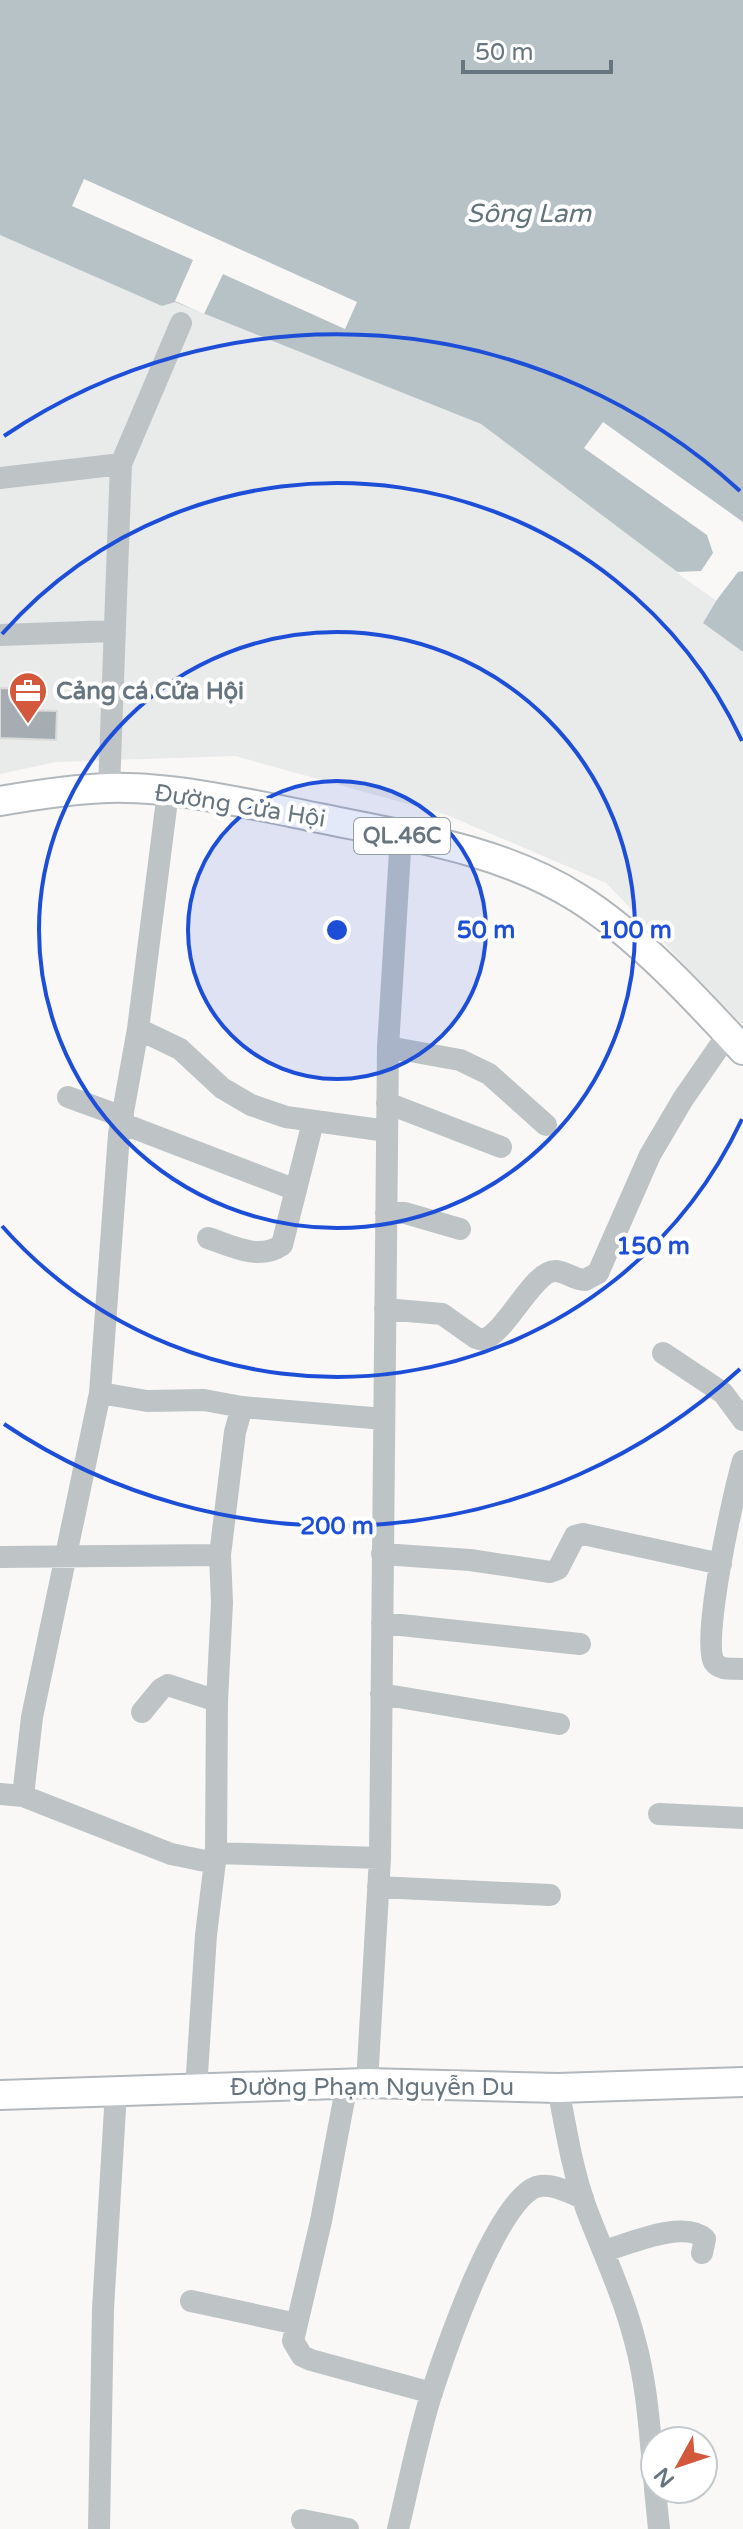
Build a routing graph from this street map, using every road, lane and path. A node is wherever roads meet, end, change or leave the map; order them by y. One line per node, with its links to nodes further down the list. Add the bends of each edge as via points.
1 (181, 323): 2 (street)
2 (121, 464): 3 (street); 4 (street)
3 (0, 478)
4 (114, 631): 5 (street); 6 (street)
5 (0, 635)
6 (109, 788): 7 (main road, Đường Cửa Hội / QL.46C); 8 (main road, Đường Cửa Hội / QL.46C)
7 (168, 792): 9 (main road, Đường Cửa Hội / QL.46C); 10 (street)
8 (0, 801)
9 (401, 835): 11 (main road, Đường Cửa Hội / QL.46C, via 512,864 578,898 639,946); 12 (street)
10 (138, 1029): 15 (street); 16 (street, via 180,1049 222,1088 251,1105)
11 (737, 1043): 24 (street, via 683,1099 650,1155 598,1273 585,1280 558,1271 544,1275 483,1340 442,1314)
12 (388, 1047): 14 (street); 17 (street, via 460,1060 489,1074)
13 (68, 1097): 15 (street)
14 (387, 1103): 18 (street); 19 (street)
15 (122, 1120): 20 (street); 26 (street)
16 (313, 1122): 18 (street); 20 (street)
17 (546, 1125)
18 (387, 1131): 21 (street)
19 (501, 1147)
20 (296, 1190): 23 (street, via 282,1245 272,1252 259,1254)
21 (386, 1213): 22 (street, via 414,1214); 24 (street)
22 (460, 1229)
23 (208, 1238)
24 (385, 1309): 28 (street)
25 (663, 1353): 29 (street, via 723,1393)
26 (100, 1393): 27 (street); 34 (street)
27 (242, 1407): 28 (street); 32 (street)
28 (384, 1419): 31 (street)
29 (743, 1420)
30 (743, 1461): 35 (street)
31 (382, 1554): 35 (street, via 550,1572 558,1569 575,1536 583,1534); 36 (street)
32 (220, 1555): 34 (street); 40 (street)
33 (0, 1557): 34 (street)
34 (65, 1557): 44 (street, via 32,1717)
35 (721, 1564): 38 (street, via 713,1659 722,1668)
36 (382, 1623): 37 (street); 39 (street)
37 (580, 1644)
38 (743, 1669)
39 (381, 1694): 42 (street); 48 (street)
40 (217, 1701): 41 (street, via 168,1685); 47 (street)
41 (142, 1712)
42 (559, 1724)
43 (0, 1794): 44 (street)
44 (23, 1796): 47 (street, via 171,1854)
45 (659, 1814): 46 (street)
46 (743, 1818)
47 (215, 1858): 48 (street); 54 (street)
48 (380, 1858): 49 (street)
49 (378, 1887): 50 (street); 52 (street)
50 (550, 1895)
51 (743, 2082): 53 (main road, Đường Phạm Nguyễn Du)
52 (357, 2084): 53 (main road, Đường Phạm Nguyễn Du); 54 (main road, Đường Phạm Nguyễn Du); 61 (street)
53 (558, 2088): 57 (street)
54 (196, 2089): 55 (main road, Đường Phạm Nguyễn Du)
55 (116, 2092): 56 (main road, Đường Phạm Nguyễn Du); 66 (street, via 103,2309)
56 (0, 2095)
57 (583, 2198): 58 (street); 62 (street, via 540,2186 518,2199 491,2242)
58 (604, 2251): 59 (street, via 674,2230 699,2233 705,2239); 63 (street, via 636,2343)
59 (702, 2253)
60 (191, 2301): 61 (street)
61 (297, 2324): 62 (street, via 293,2341 302,2356)
62 (432, 2393): 68 (street)
63 (649, 2425)
64 (657, 2505): 69 (street)
65 (302, 2520): 67 (street)
66 (99, 2529)
67 (348, 2529)
68 (398, 2529)
69 (659, 2529)

